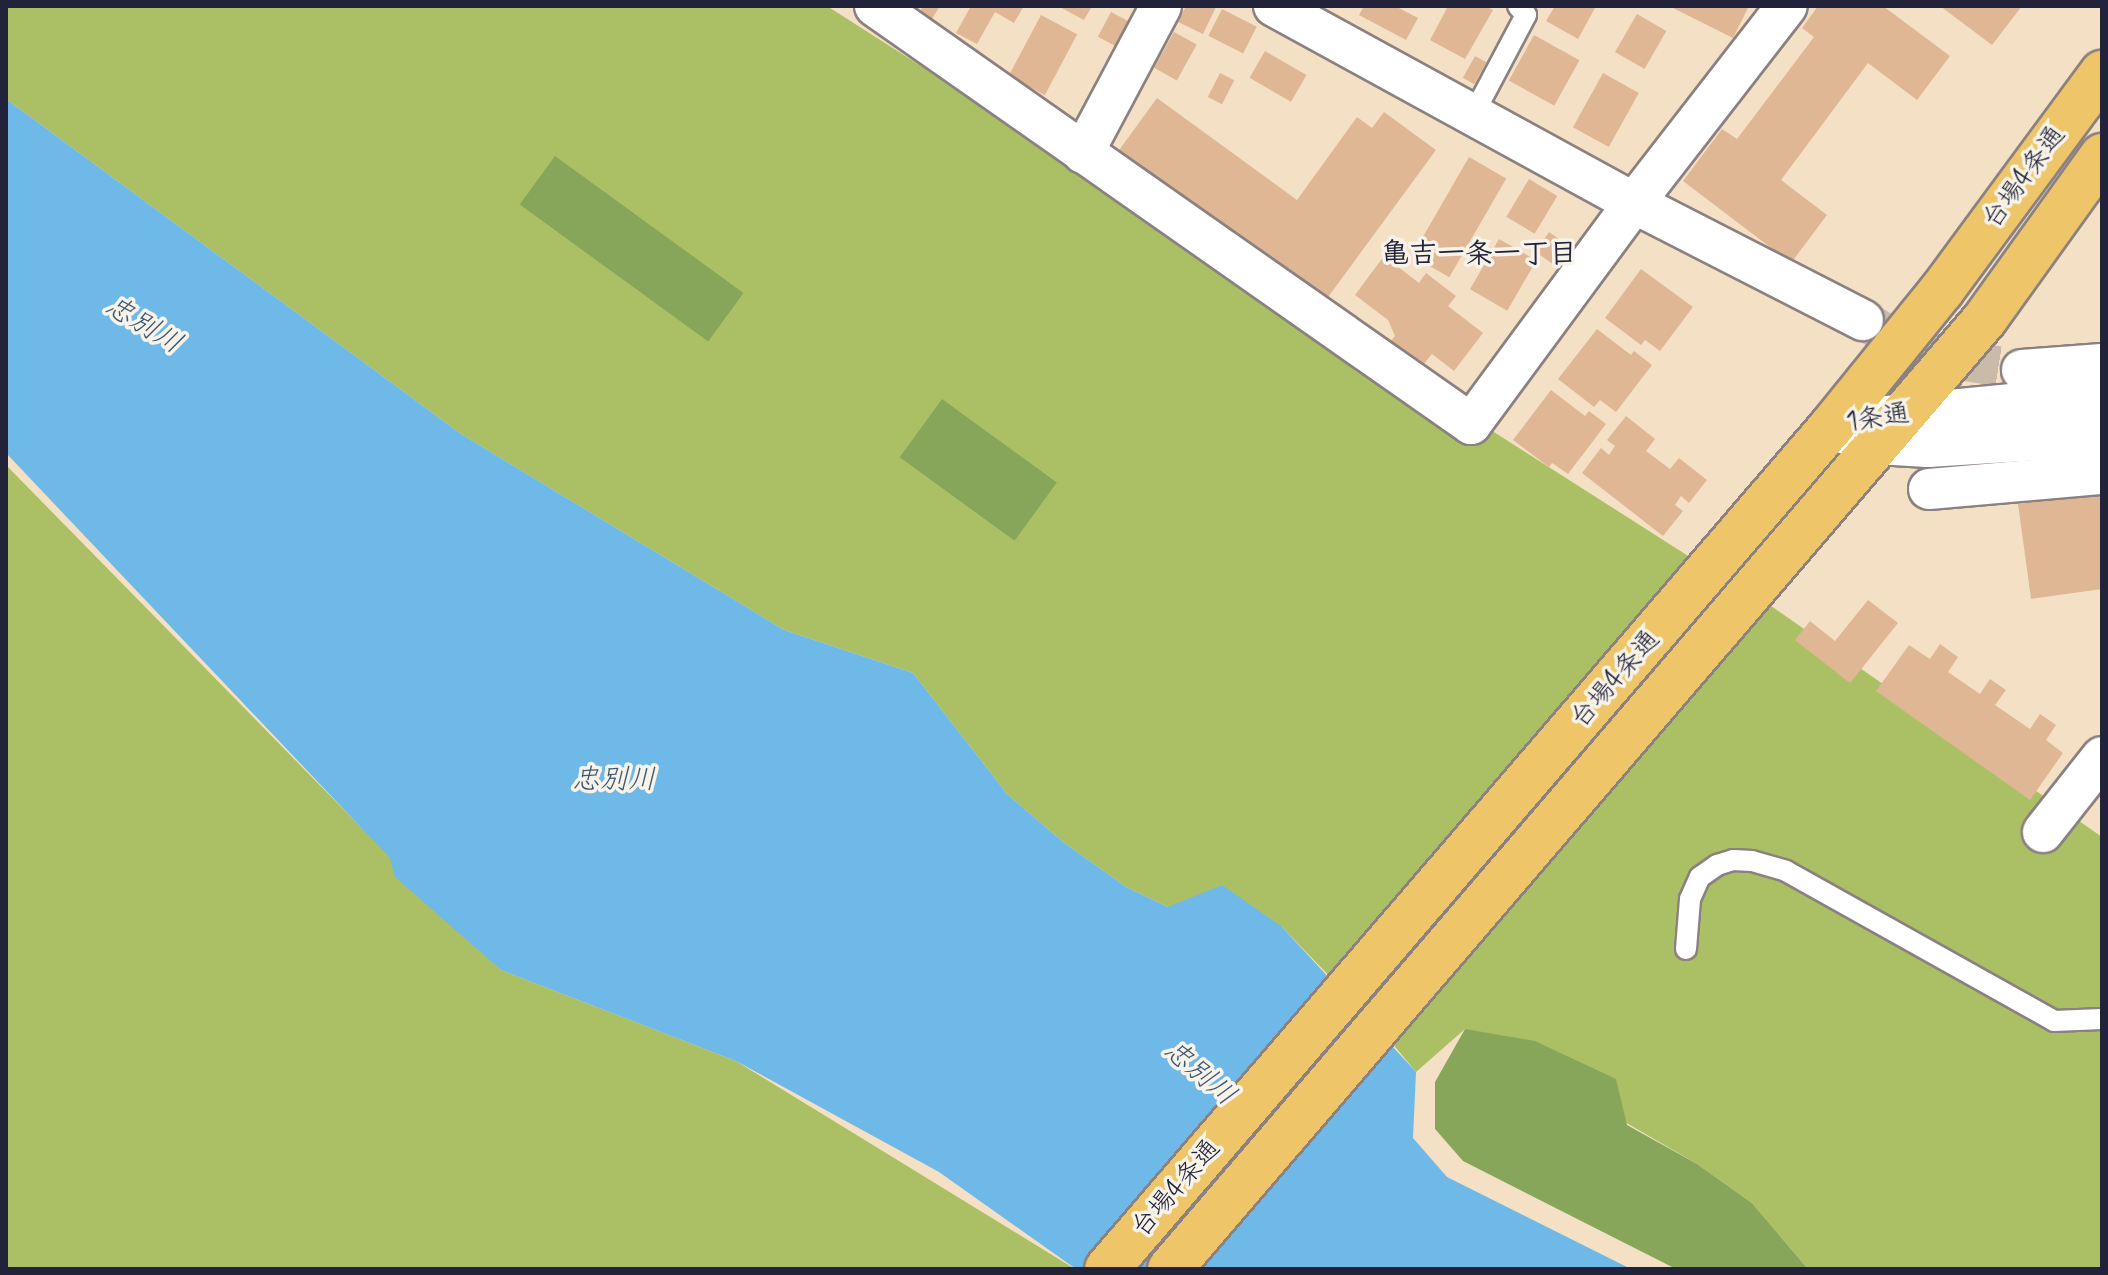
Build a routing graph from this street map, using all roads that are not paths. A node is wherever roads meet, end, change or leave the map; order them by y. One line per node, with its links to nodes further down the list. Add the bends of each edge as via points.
1 (875, 6): 8 (street)
2 (1161, 6): 8 (street)
3 (1274, 6): 7 (street)
4 (1518, 6): 7 (lane, via 1526,15)
5 (1787, 6): 10 (street)
6 (2102, 73): 15 (highway, 台場4条通, via 1942,290)
7 (1473, 115): 10 (street)
8 (1083, 153): 10 (street, via 1471,424)
9 (2102, 156): 16 (highway, 台場4条通, via 1985,319)
10 (1634, 203): 11 (street)
11 (1863, 320)
12 (2102, 364): 13 (street)
13 (2022, 370)
14 (2102, 397): 16 (street, 1条通)
15 (1831, 427): 16 (street, 1条通); 24 (highway, 台場4条通)
16 (1888, 429): 17 (street, 1条通, via 1928,445); 25 (highway, 台場4条通)
17 (2102, 434)
18 (2102, 474): 19 (street)
19 (1929, 489)
20 (2102, 757): 21 (street)
21 (2043, 832)
22 (1686, 949): 23 (lane, via 1690,899 1700,877 1733,860 1752,861 1786,871 2054,1021)
23 (2102, 1019)
24 (1107, 1269)
25 (1170, 1269)

